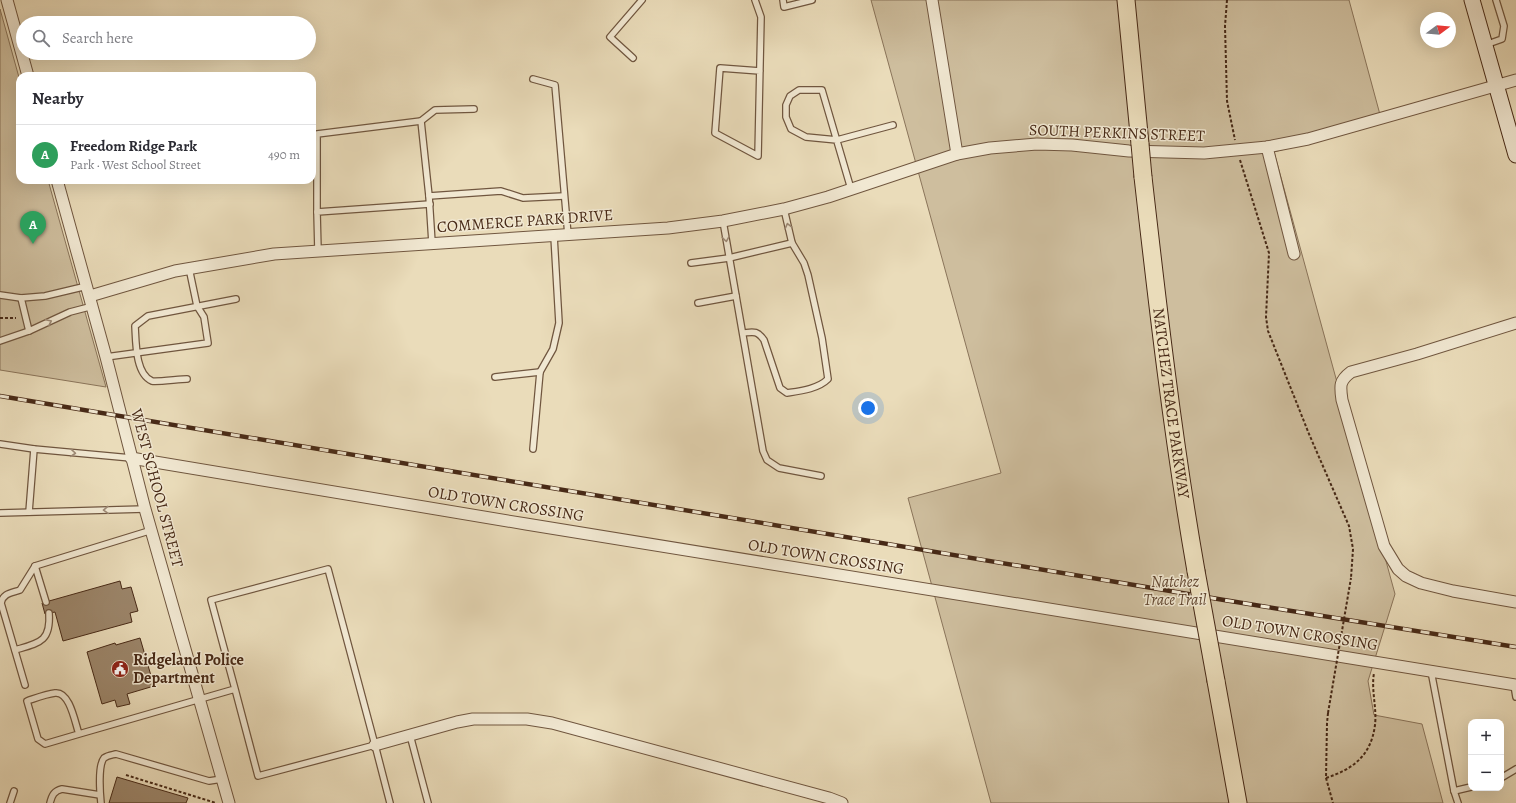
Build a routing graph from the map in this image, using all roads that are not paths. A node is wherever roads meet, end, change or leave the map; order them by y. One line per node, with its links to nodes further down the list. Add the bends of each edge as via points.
1 (7, 0): 10 (street)
2 (642, 0): 12 (lane, via 610,37)
3 (755, 0): 14 (lane, via 762,17)
4 (783, 0): 5 (lane, via 784,7)
5 (812, 0)
6 (932, 0): 24 (street)
7 (1126, 0): 96 (main road, NATCHEZ TRACE PARKWAY, bridge, via 1143,177 1182,489)
8 (1472, 0): 11 (main road)
9 (1496, 0): 11 (lane, via 1504,26 1502,39)
10 (16, 33)
11 (1485, 45): 18 (main road)
12 (633, 58)
13 (24, 60): 15 (street)
14 (760, 71): 14 (lane, via 759,141 758,156 715,133 720,68)
15 (27, 72)
16 (533, 79): 29 (lane, via 555,85)
17 (1516, 80): 18 (street, SOUTH PERKINS STREET)
18 (1496, 86): 23 (street, SOUTH PERKINS STREET, via 1308,139); 25 (main road)
19 (474, 109): 20 (lane, via 435,110)
20 (421, 121): 28 (lane); 32 (lane, via 317,134)
21 (893, 125): 22 (lane)
22 (837, 140): 22 (lane, via 822,90 799,90 790,96 786,105 786,117 791,129 806,137); 27 (lane)
23 (1267, 147): 24 (street, SOUTH PERKINS STREET, via 1204,153 1168,153 1037,144); 39 (street)
24 (956, 154): 27 (street, COMMERCE PARK DRIVE)
25 (1516, 155)
26 (58, 184): 44 (street, WEST SCHOOL STREET)
27 (851, 189): 31 (street, COMMERCE PARK DRIVE)
28 (429, 196): 29 (lane, via 501,191 523,198); 30 (lane)
29 (564, 196): 34 (lane)
30 (430, 204): 32 (lane); 37 (lane)
31 (784, 209): 33 (street, COMMERCE PARK DRIVE); 36 (lane, one-way to 31)
32 (317, 212): 38 (lane)
33 (723, 221): 34 (street, COMMERCE PARK DRIVE, via 668,228); 40 (lane, one-way to 40)
34 (568, 235): 35 (street, COMMERCE PARK DRIVE)
35 (554, 236): 37 (street, COMMERCE PARK DRIVE); 56 (lane, via 558,323 553,349)
36 (792, 243): 40 (lane); 52 (lane, via 808,275 828,379 824,383 787,393 780,388 764,340 759,334)
37 (432, 244): 38 (street, COMMERCE PARK DRIVE)
38 (318, 251): 42 (street, COMMERCE PARK DRIVE, via 274,254)
39 (1294, 254)
40 (729, 258): 41 (lane); 45 (lane)
41 (691, 263)
42 (189, 268): 44 (street, COMMERCE PARK DRIVE); 49 (lane)
43 (0, 295): 46 (lane)
44 (90, 296): 46 (lane); 51 (lane, one-way to 44, via 70,312); 55 (street, WEST SCHOOL STREET)
45 (736, 296): 48 (lane); 52 (lane)
46 (21, 298): 51 (lane)
47 (236, 299): 49 (lane)
48 (698, 303)
49 (197, 306): 54 (lane, via 148,316 135,326); 54 (lane, via 204,317 208,343)
50 (1516, 323): 70 (street, via 1351,372 1340,385 1342,400 1384,546 1398,569 1421,583)
51 (29, 331): 53 (lane)
52 (743, 333): 63 (lane, via 763,451 767,460 779,468)
53 (0, 341)
54 (137, 352): 55 (lane); 58 (lane, via 143,374 153,381)
55 (106, 357): 62 (street, WEST SCHOOL STREET)
56 (540, 372): 57 (lane); 61 (lane)
57 (495, 377)
58 (187, 379)
59 (0, 444): 60 (lane)
60 (34, 449): 62 (lane, one-way to 62); 65 (lane)
61 (533, 449)
62 (131, 458): 64 (street, WEST SCHOOL STREET); 73 (street, OLD TOWN CROSSING)
63 (821, 476)
64 (145, 509): 65 (lane, one-way to 65); 67 (street, WEST SCHOOL STREET)
65 (29, 512): 66 (lane)
66 (0, 513)
67 (152, 530): 68 (lane); 78 (street, WEST SCHOOL STREET)
68 (35, 566): 69 (lane); 72 (lane, via 20,590 6,594 2,598 1,603)
69 (46, 602)
70 (1516, 602)
71 (49, 613): 72 (lane, via 48,632 45,638)
72 (15, 650): 74 (lane)
73 (1431, 670): 75 (street, OLD TOWN CROSSING); 87 (lane)
74 (25, 685)
75 (1515, 685): 77 (lane)
76 (235, 689): 78 (lane); 81 (lane, via 258,776); 81 (lane, via 211,600 328,569)
77 (1516, 697)
78 (199, 699): 79 (lane); 84 (street, WEST SCHOOL STREET)
79 (79, 734): 79 (lane, via 67,698 62,694 56,692 27,701 41,742 45,744)
80 (410, 735): 81 (street); 94 (lane); 95 (street, via 473,719 527,719 552,723)
81 (375, 745): 93 (lane)
82 (1516, 770): 83 (lane)
83 (1504, 776)
84 (222, 779): 88 (lane, via 209,781 116,754 109,755 103,760); 92 (street, WEST SCHOOL STREET)
85 (1468, 788): 87 (lane)
86 (14, 791): 89 (lane)
87 (1454, 791): 97 (lane)
88 (100, 795): 90 (lane, via 62,789 53,794); 91 (lane)
89 (10, 803)
90 (50, 803)
91 (101, 803)
92 (229, 803)
93 (390, 803)
94 (428, 803)
95 (842, 803)
96 (1238, 803)
97 (1458, 803)

